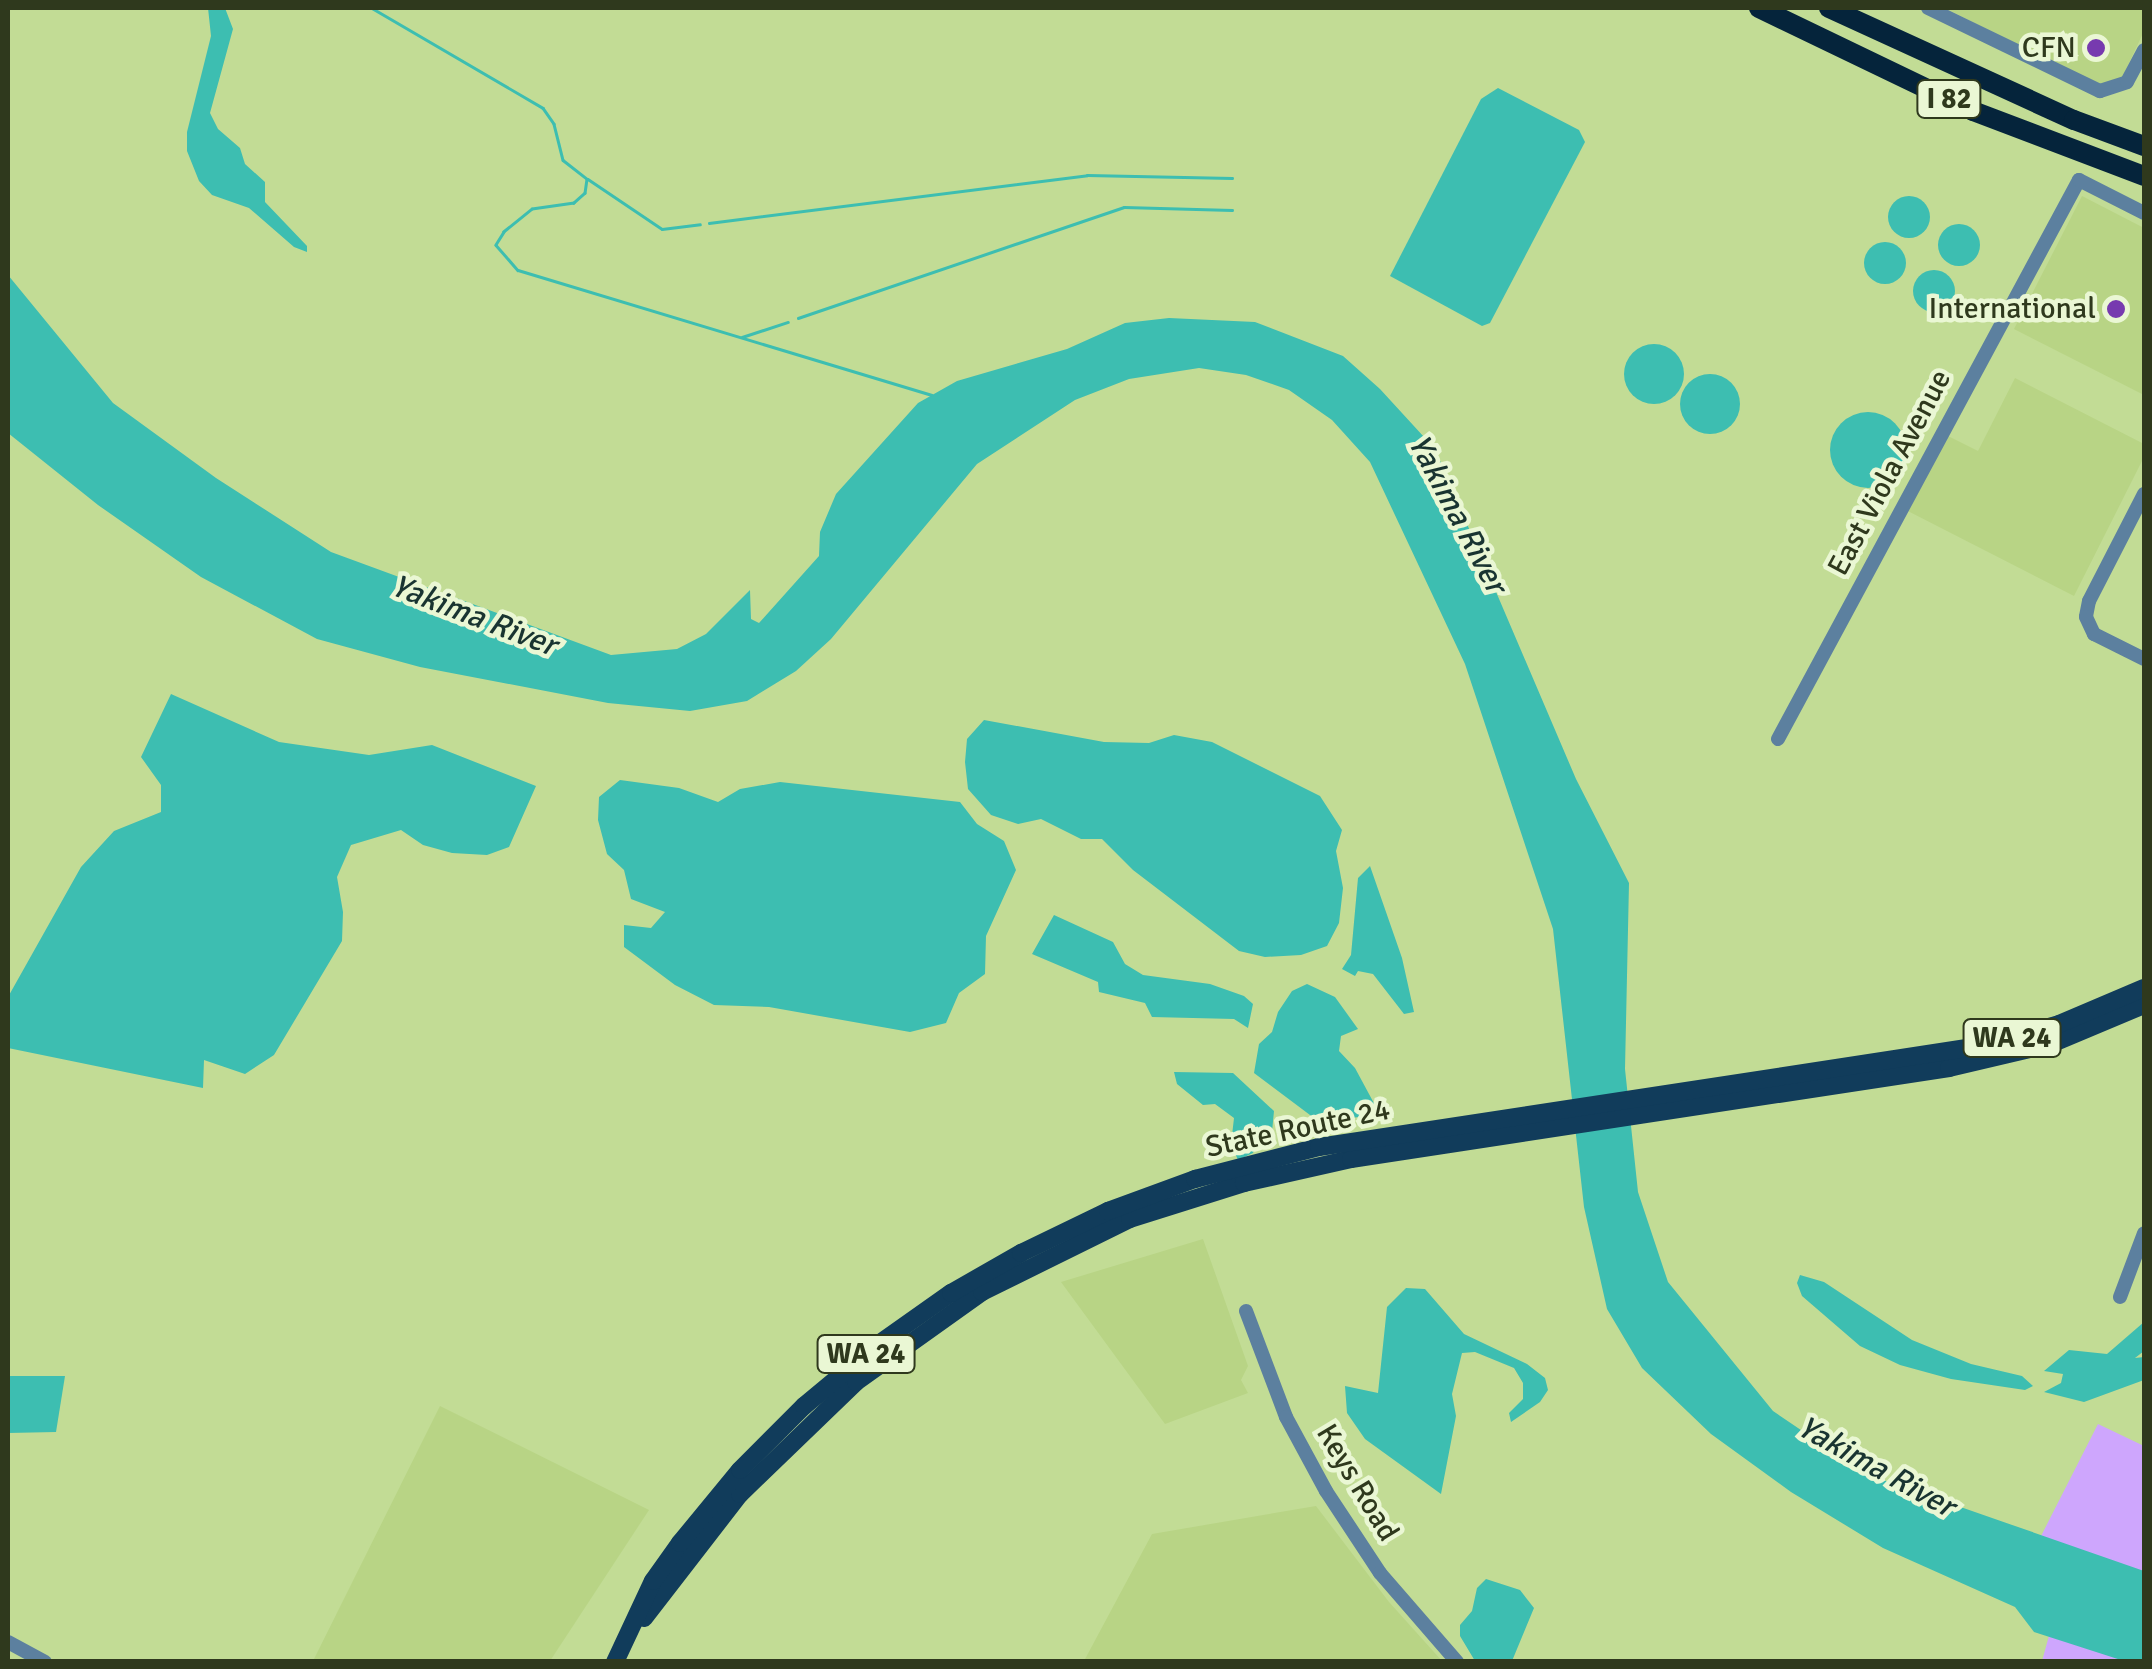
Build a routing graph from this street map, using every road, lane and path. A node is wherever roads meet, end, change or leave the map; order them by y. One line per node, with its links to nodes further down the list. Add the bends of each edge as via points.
1 (1760, 8): 8 (highway, I 82, via 1974,110)
2 (1829, 8): 4 (highway, I 82)
3 (1928, 8): 5 (street, via 2080,84 2110,91 2127,82)
4 (1884, 34): 6 (highway); 7 (highway, I 82)
5 (2144, 50)
6 (2144, 132)
7 (2144, 146)
8 (2144, 179)
9 (2144, 212): 12 (street, East Viola Avenue, via 2079,180)
10 (2144, 494): 11 (street, via 2086,617 2094,634)
11 (2144, 659)
12 (1778, 739)
13 (2144, 988): 15 (main road, State Route 24 / WA 24, via 2023,1035)
14 (2144, 1005): 15 (main road, State Route 24 / WA 24, via 2025,1051)
15 (1874, 1072): 21 (main road, State Route 24 / WA 24, via 1337,1144 1108,1211 952,1292 867,1353 777,1432 653,1581)
16 (2144, 1234): 17 (street)
17 (2120, 1297)
18 (1246, 1311): 22 (street, Keys Road, via 1286,1418 1326,1492 1380,1573)
19 (8, 1642): 20 (street)
20 (46, 1662)
21 (614, 1662)
22 (1456, 1662)

